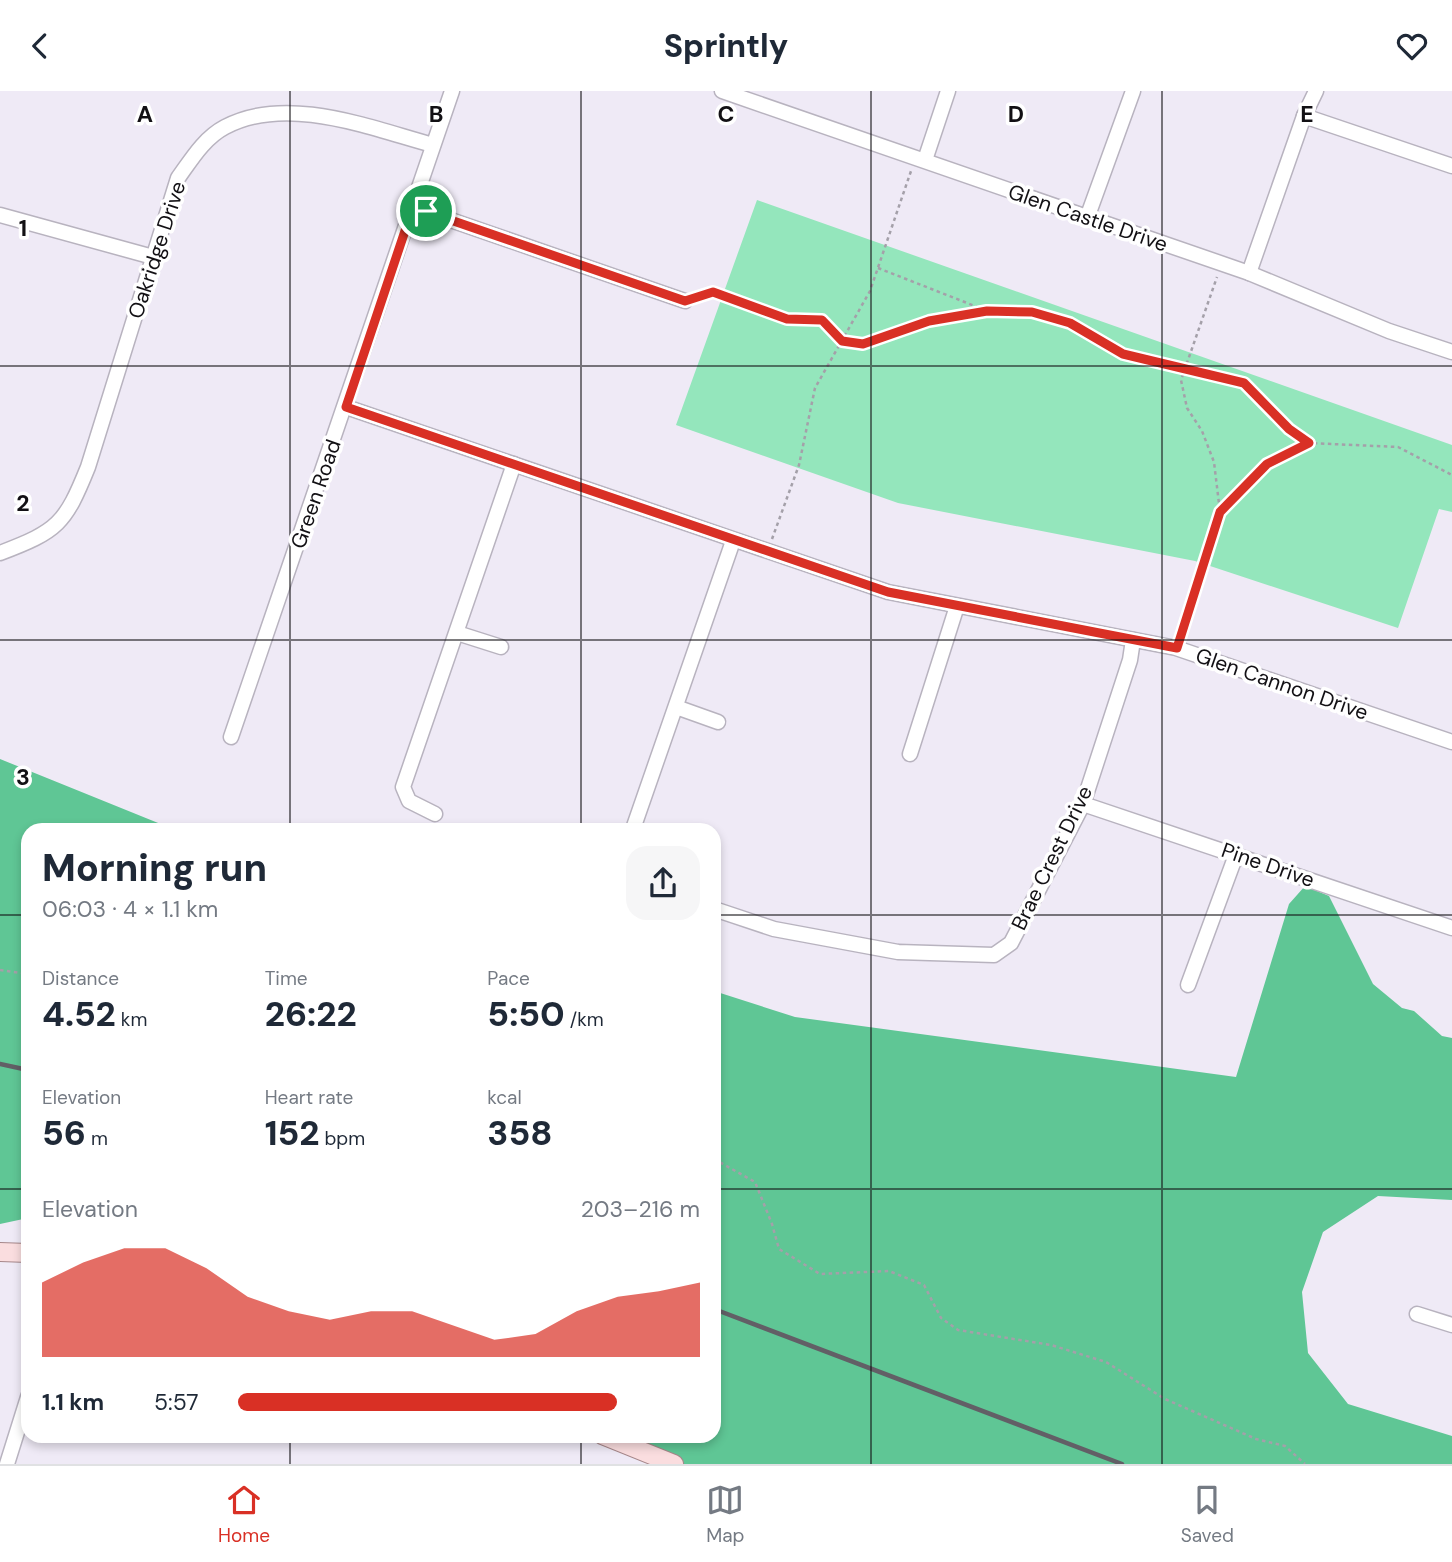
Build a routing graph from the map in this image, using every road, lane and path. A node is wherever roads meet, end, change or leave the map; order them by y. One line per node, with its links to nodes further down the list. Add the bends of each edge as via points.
1 (452, 91): 7 (street, Green Road)
2 (722, 91): 8 (street, Glen Castle Drive)
3 (948, 91): 8 (street)
4 (1133, 91): 12 (street)
5 (1316, 91): 6 (street)
6 (1304, 115): 9 (street); 16 (street)
7 (433, 145): 10 (street, Green Road); 13 (street, Oakridge Drive, via 321,115 282,112 225,126 203,144 178,178)
8 (920, 159): 12 (street, Glen Castle Drive); 15 (path)
9 (1452, 166)
10 (413, 207): 17 (street); 22 (street, Green Road)
11 (0, 215): 13 (street)
12 (1087, 218): 14 (street, Glen Castle Drive)
13 (153, 257): 29 (street, Oakridge Drive, via 70,512 39,538)
14 (1221, 264): 16 (street, Glen Castle Drive); 21 (path)
15 (878, 268): 18 (path); 19 (path)
16 (1249, 274): 20 (street, Glen Castle Drive)
17 (685, 301): 19 (path, via 713,292 787,319 822,320)
18 (987, 311): 19 (path, via 929,321 863,344); 21 (path, via 1070,323 1123,354)
19 (842, 341): 28 (path, via 815,388 799,465)
20 (1452, 352)
21 (1185, 369): 23 (path, via 1244,383); 26 (path, via 1181,380 1187,408 1214,462)
22 (346, 407): 24 (street, Glen Cannon Drive); 37 (street, Green Road)
23 (1309, 443): 25 (path, via 1398,447); 26 (path, via 1267,464)
24 (514, 464): 27 (street, Glen Cannon Drive); 31 (street)
25 (1452, 475)
26 (1220, 512): 34 (path)
27 (733, 541): 28 (street, Glen Cannon Drive); 35 (street)
28 (767, 552): 30 (street, Glen Cannon Drive, via 888,592)
29 (0, 554)
30 (957, 605): 32 (street, Glen Cannon Drive); 39 (street)
31 (457, 632): 33 (street); 41 (street, via 403,787 409,801)
32 (1133, 641): 34 (street, Glen Cannon Drive); 40 (street, Brae Crest Drive)
33 (501, 647)
34 (1177, 648): 38 (street, Glen Cannon Drive)
35 (676, 707): 36 (street); 42 (street)
36 (718, 722)
37 (232, 737)
38 (1452, 742)
39 (909, 754)
40 (1083, 804): 43 (street, Pine Drive); 44 (street, Brae Crest Drive, via 1011,943 994,955 898,951 774,929)
41 (435, 814)
42 (636, 823)
43 (1236, 855): 45 (street, Pine Drive); 48 (street)
44 (721, 911)
45 (1452, 928)
46 (0, 970): 47 (path)
47 (21, 973)
48 (1188, 985)
49 (721, 1163): 58 (path, via 755,1182 779,1249 820,1274 889,1271 924,1285 941,1318 958,1330 1051,1345 1106,1361 1165,1399 1256,1439 1285,1446)
50 (0, 1252): 51 (main road)
51 (21, 1253)
52 (1417, 1314): 53 (street)
53 (1452, 1325)
54 (21, 1419): 56 (street)
55 (623, 1443): 57 (main road)
56 (7, 1464)
57 (674, 1464)
58 (1305, 1464)

